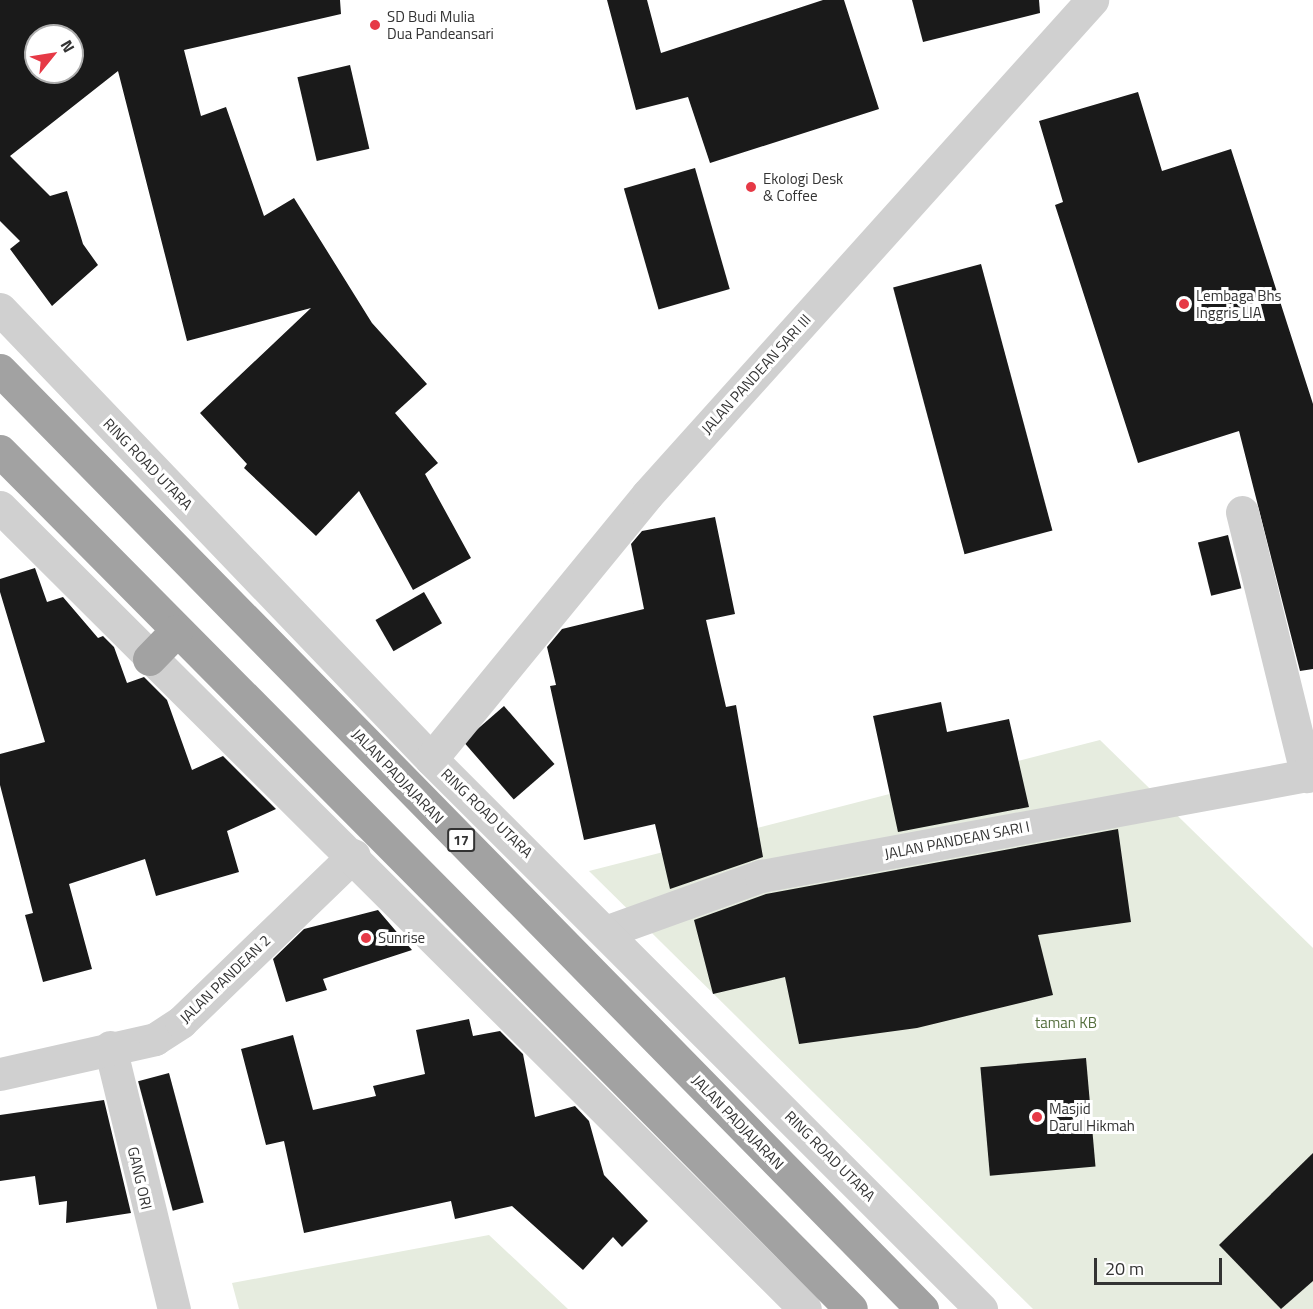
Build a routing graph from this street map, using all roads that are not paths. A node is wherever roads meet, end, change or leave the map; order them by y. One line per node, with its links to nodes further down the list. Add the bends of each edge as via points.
1 (1092, 0): 9 (street, JALAN PANDEAN SARI III, via 646,495)
2 (0, 309): 9 (street, RING ROAD UTARA)
3 (0, 370): 18 (highway, JALAN PADJAJARAN / 17)
4 (0, 451): 7 (highway)
5 (0, 507): 8 (street)
6 (1242, 512): 10 (street)
7 (176, 631): 8 (highway); 17 (highway)
8 (149, 659): 11 (street)
9 (431, 759): 12 (street, RING ROAD UTARA)
10 (1310, 775): 12 (street, JALAN PANDEAN SARI I, via 761,876)
11 (354, 855): 13 (street, JALAN PANDEAN 2, via 181,1023 155,1039); 16 (street)
12 (608, 931): 19 (street, RING ROAD UTARA)
13 (110, 1047): 14 (street, JALAN PANDEAN 2); 15 (street, GANG ORI)
14 (0, 1074)
15 (174, 1309)
16 (805, 1309)
17 (851, 1309)
18 (922, 1309)
19 (981, 1309)

